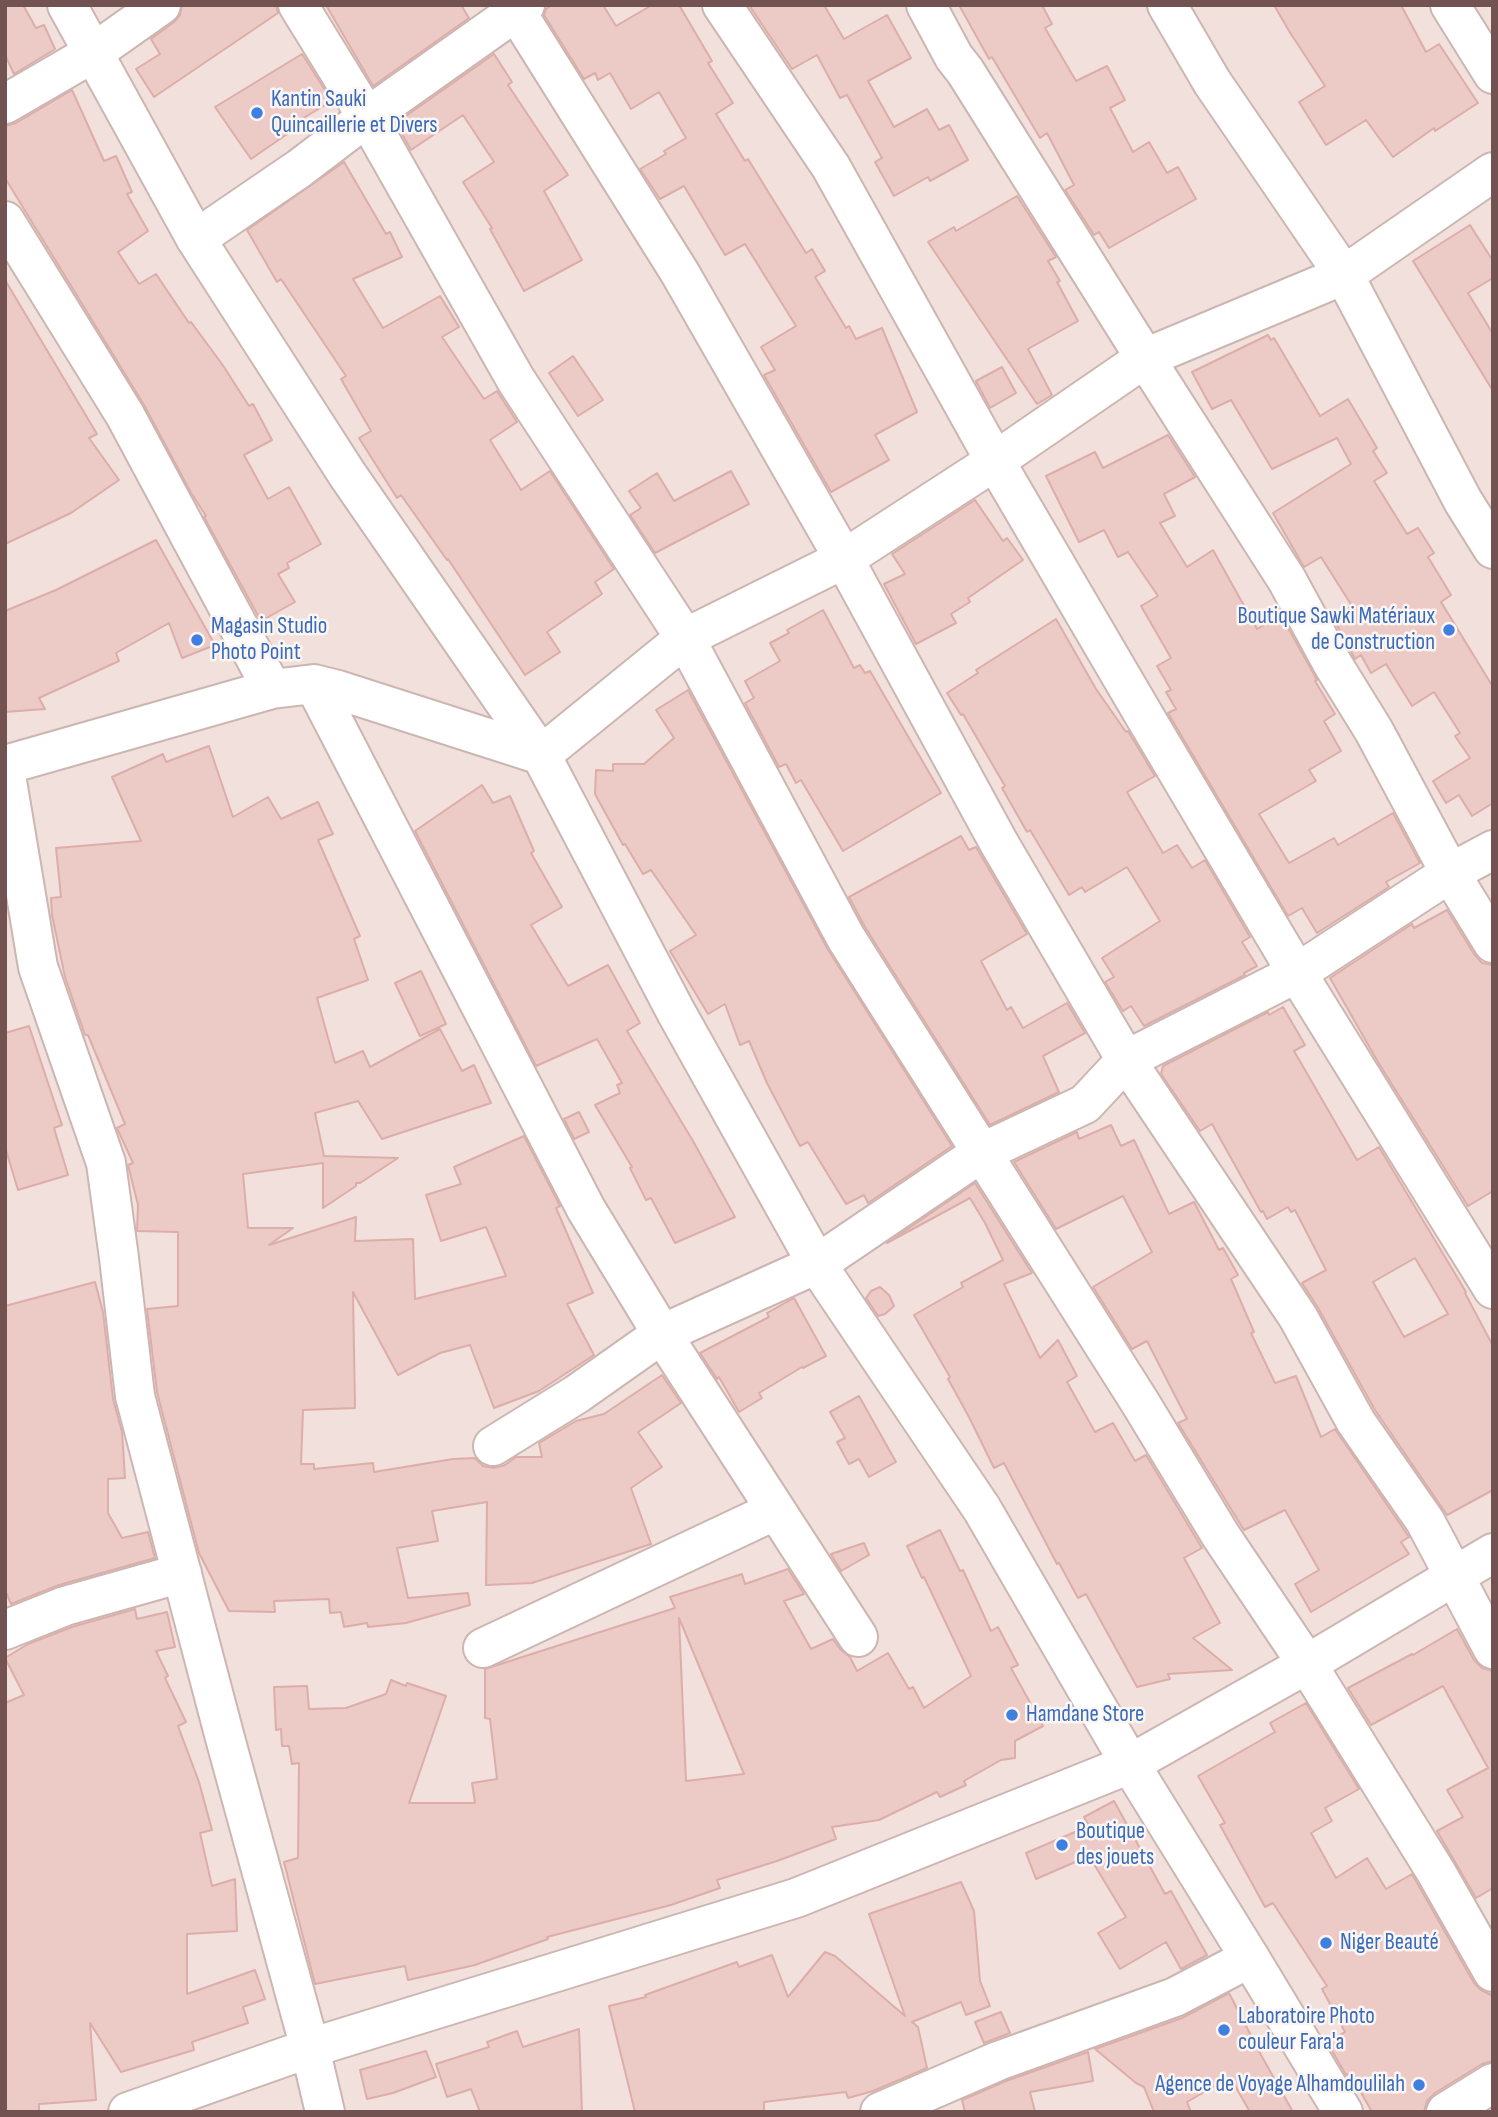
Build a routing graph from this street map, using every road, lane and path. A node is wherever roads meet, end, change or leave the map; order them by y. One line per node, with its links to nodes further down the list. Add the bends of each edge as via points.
1 (67, 5): 9 (street)
2 (161, 5): 9 (street)
3 (298, 5): 12 (street)
4 (722, 5): 18 (street, via 831,167)
5 (926, 5): 17 (street, via 954,57)
6 (1167, 5): 16 (street, via 1212,82)
7 (1450, 5): 10 (street)
8 (518, 7): 12 (street); 20 (street, via 680,273)
9 (93, 53): 11 (street); 15 (street)
10 (1493, 75)
11 (5, 104)
12 (367, 117): 15 (street); 21 (street, via 516,380)
13 (1493, 172): 16 (street)
14 (5, 221): 23 (street, via 125,415)
15 (196, 239): 24 (street, via 347,474)
16 (1344, 275): 17 (street); 19 (street)
17 (1145, 358): 18 (street); 27 (street, via 1287,580)
18 (995, 461): 20 (street); 29 (street)
19 (1493, 550)
20 (844, 559): 21 (street); 30 (street, via 999,844)
21 (685, 638): 24 (street); 31 (street, via 846,938)
22 (314, 684): 23 (street); 24 (street); 34 (street, via 586,1209)
23 (272, 689): 25 (street)
24 (541, 755): 32 (street, via 676,1012)
25 (5, 767): 38 (street, via 38,967 106,1163 135,1396)
26 (1493, 850): 27 (street)
27 (1450, 873): 28 (street); 29 (street)
28 (1493, 943)
29 (1297, 973): 30 (street); 33 (street)
30 (1126, 1060): 31 (street, via 1085,1104); 39 (street, via 1298,1317 1356,1422 1425,1521)
31 (981, 1153): 32 (street); 44 (street)
32 (817, 1264): 34 (street); 45 (street, via 982,1510)
33 (1493, 1289)
34 (662, 1334): 35 (street, via 578,1394); 36 (street)
35 (493, 1446)
36 (774, 1511): 41 (street); 42 (street)
37 (1493, 1553): 39 (street)
38 (182, 1573): 40 (street, via 65,1606); 48 (street)
39 (1454, 1575): 43 (street); 44 (street)
40 (5, 1630)
41 (858, 1637)
42 (483, 1648)
43 (1493, 1649)
44 (1307, 1664): 45 (street); 47 (street)
45 (1130, 1764): 46 (street); 48 (street, via 796,1898)
46 (1250, 1958): 52 (street, via 1175,1997 998,2061); 53 (street)
47 (1493, 1972)
48 (310, 2048): 50 (street); 51 (street)
49 (1493, 2083): 54 (street)
50 (128, 2112)
51 (325, 2112)
52 (880, 2112)
53 (1342, 2112)
54 (1446, 2112)

